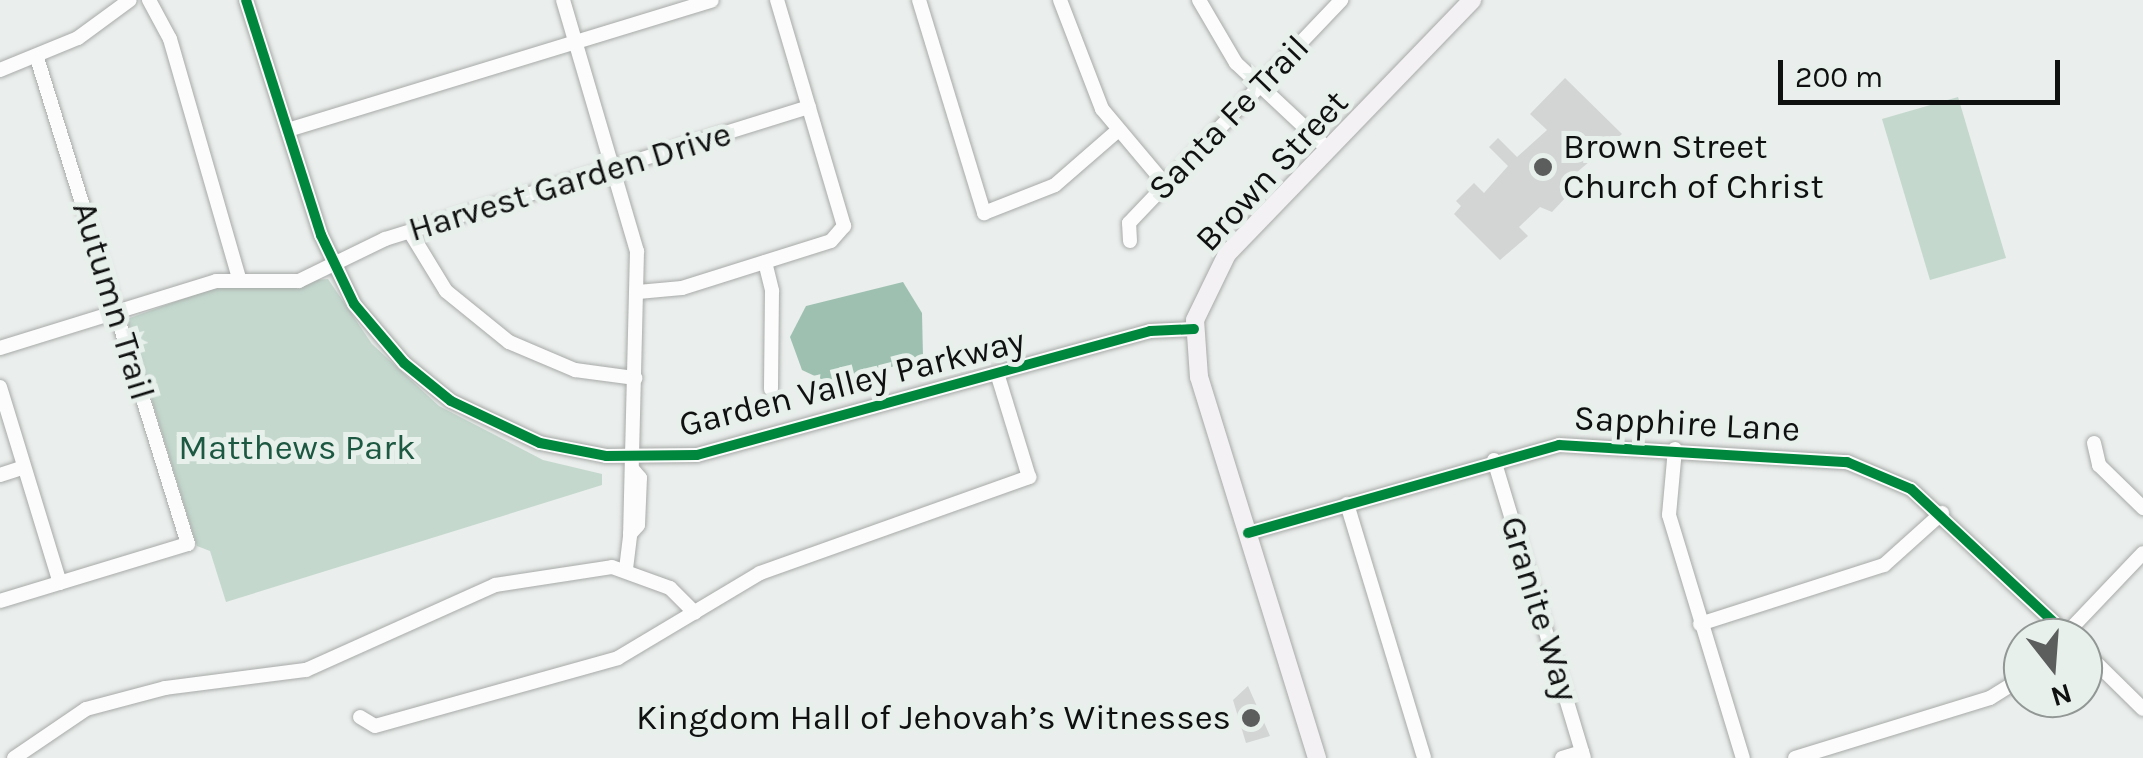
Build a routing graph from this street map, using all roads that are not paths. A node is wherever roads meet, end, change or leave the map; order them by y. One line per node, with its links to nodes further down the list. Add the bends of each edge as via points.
1 (130, 0): 13 (street)
2 (149, 0): 26 (street, via 170,39)
3 (246, 0): 17 (street, Garden Valley Parkway)
4 (563, 0): 12 (street)
5 (712, 0): 12 (street)
6 (777, 0): 16 (street)
7 (920, 0): 18 (street, via 984,213 1055,185)
8 (1060, 0): 18 (street, via 1087,81)
9 (1200, 0): 15 (street, via 1222,48)
10 (1342, 0): 15 (street, Santa Fe Trail)
11 (1472, 0): 19 (main road, Brown Street)
12 (576, 41): 17 (street); 20 (street)
13 (37, 58): 14 (street); 28 (street, Autumn Trail)
14 (0, 70)
15 (1258, 86): 19 (street); 21 (street, Santa Fe Trail)
16 (810, 107): 20 (street, Harvest Garden Drive); 24 (street, via 844,219 840,233)
17 (288, 130): 25 (street, Garden Valley Parkway)
18 (1116, 132): 21 (street)
19 (1328, 150): 29 (main road, Brown Street, via 1216,270)
20 (616, 168): 22 (street, Harvest Garden Drive); 27 (street, via 634,232)
21 (1165, 184): 23 (street, Santa Fe Trail, via 1129,223)
22 (410, 232): 25 (street, Harvest Garden Drive); 32 (street, via 446,290 509,342 574,370)
23 (1130, 240)
24 (765, 262): 27 (street); 34 (street, via 773,300)
25 (334, 265): 26 (street, Harvest Garden Drive, via 300,281); 38 (street, Garden Valley Parkway, via 391,349 466,412 540,444)
26 (239, 278): 28 (street, Harvest Garden Drive)
27 (638, 292): 32 (street)
28 (117, 312): 30 (street, Harvest Garden Drive); 47 (street, Autumn Trail, via 188,544)
29 (1194, 329): 31 (street, Garden Valley Parkway, via 1150,331); 44 (main road, Brown Street, via 1199,377)
30 (0, 348)
31 (998, 376): 38 (street, Garden Valley Parkway, via 714,451); 49 (street, via 1028,477 760,573)
32 (635, 378): 38 (street)
33 (0, 388): 39 (street)
34 (771, 389)
35 (2094, 443): 42 (street, via 2099,465)
36 (1675, 449): 37 (street, Sapphire Lane, via 1558,445); 43 (street, Sapphire Lane, via 1847,462 1884,473); 52 (street, via 1670,515)
37 (1494, 460): 41 (street, Sapphire Lane); 57 (street, Granite Way)
38 (634, 464): 46 (street)
39 (24, 467): 40 (street); 47 (street)
40 (0, 475)
41 (1347, 504): 44 (street, Sapphire Lane); 60 (street)
42 (2143, 508)
43 (1942, 513): 50 (street, Sapphire Lane); 52 (street, via 1884,564)
44 (1248, 533): 59 (main road, Brown Street)
45 (2143, 552): 51 (street)
46 (626, 569): 49 (street, via 670,588); 58 (street, via 594,567 473,591 352,652 272,679 117,698 64,721)
47 (60, 583): 48 (street)
48 (0, 601)
49 (695, 613): 56 (street, via 618,658 375,726)
50 (2048, 618)
51 (2084, 618)
52 (1700, 624): 62 (street)
53 (2103, 670): 55 (street)
54 (2003, 690): 63 (street)
55 (2143, 709)
56 (360, 718)
57 (1583, 755): 61 (street)
58 (14, 758)
59 (1317, 758)
60 (1424, 758)
61 (1562, 758)
62 (1743, 758)
63 (1795, 758)

